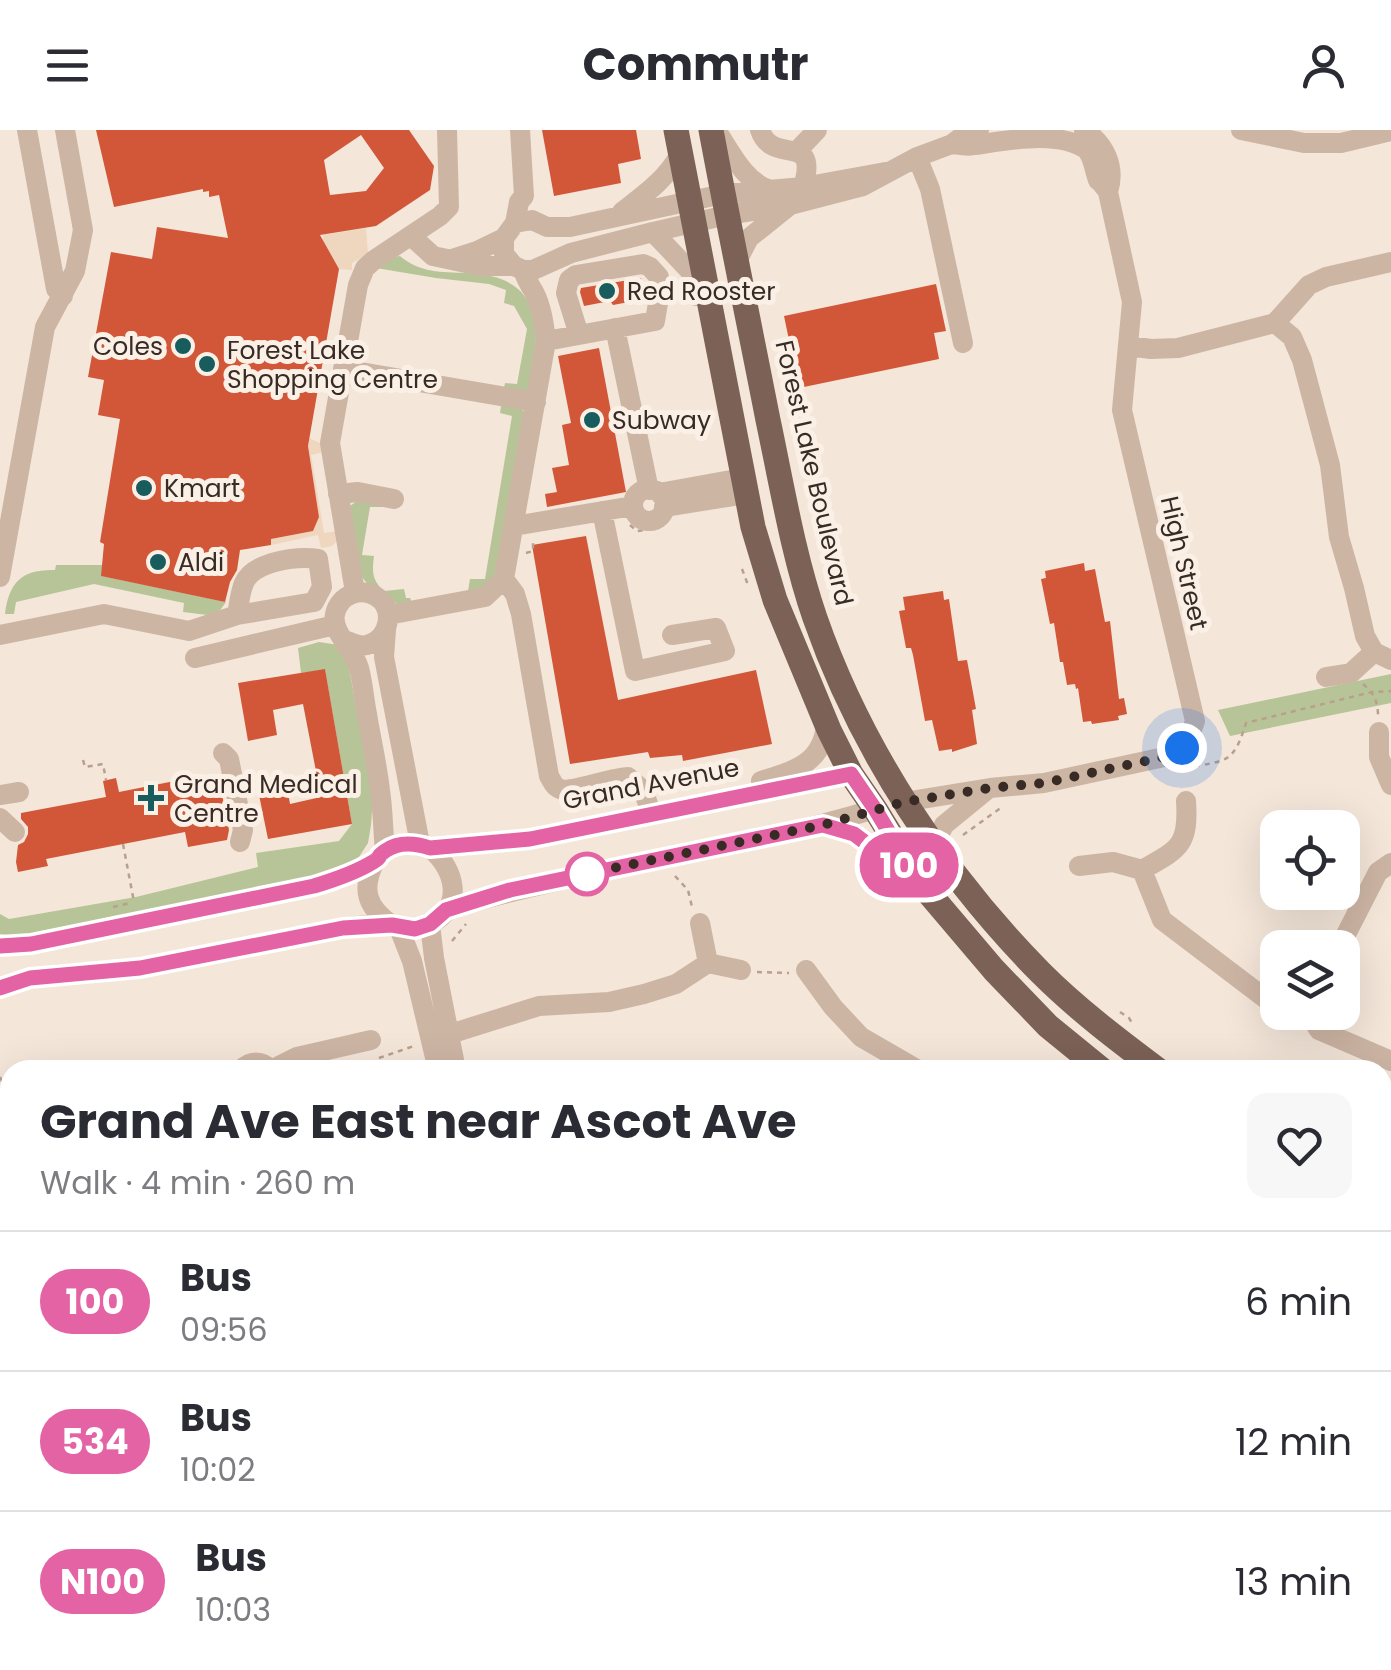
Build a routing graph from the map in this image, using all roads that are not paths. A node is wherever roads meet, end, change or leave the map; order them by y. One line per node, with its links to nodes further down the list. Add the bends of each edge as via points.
1 (27, 130): 32 (street, via 56,289)
2 (64, 130): 32 (street, via 83,230)
3 (437, 130): 4 (street)
4 (448, 130): 27 (street, via 449,208)
5 (520, 130): 19 (street)
6 (714, 130): 17 (street, via 743,170); 21 (main road, Forest Lake Boulevard)
7 (760, 130): 15 (street, via 774,148)
8 (817, 130): 15 (street)
9 (979, 130): 14 (street, High Street)
10 (1084, 130): 18 (street, High Street, via 1105,150)
11 (1241, 130): 12 (street, via 1304,143 1341,143)
12 (1391, 131)
13 (678, 141): 22 (main road); 23 (street, via 672,170)
14 (952, 144): 16 (street, High Street); 18 (street, High Street, via 1057,133 1087,149)
15 (797, 151): 20 (street, via 808,168)
16 (917, 157): 20 (street, High Street, via 863,186); 38 (street)
17 (768, 189): 20 (street, High Street); 21 (street, High Street)
18 (1108, 192): 39 (street, High Street, via 1132,302)
19 (524, 196): 24 (street); 25 (street)
20 (796, 196): 21 (street, High Street); 30 (street, via 749,238)
21 (725, 205): 22 (street, High Street); 30 (main road, Forest Lake Boulevard)
22 (692, 211): 23 (street); 26 (street); 37 (main road)
23 (616, 216): 24 (street)
24 (544, 225): 25 (street, via 524,220); 31 (street, via 554,245)
25 (510, 230): 28 (street); 31 (street, via 504,254)
26 (654, 232): 31 (street); 37 (street, via 691,272 700,314)
27 (411, 236): 28 (street, via 433,256); 40 (street, via 365,268)
28 (450, 259): 31 (street)
29 (1391, 262): 33 (street, via 1326,276)
30 (736, 263): 62 (main road, Forest Lake Boulevard, via 802,576)
31 (531, 266): 36 (street, via 541,280 535,294)
32 (63, 296): 48 (street, via 46,327)
33 (1275, 324): 39 (street, via 1178,348); 56 (street, via 1292,337 1302,360 1365,636)
34 (615, 328): 35 (street); 35 (street, via 655,321 659,276 650,267 576,276 566,285); 45 (street)
35 (579, 335): 36 (street)
36 (546, 341): 41 (street)
37 (716, 343): 42 (main road)
38 (963, 344)
39 (1130, 346): 65 (street, High Street, via 1122,410 1194,721 1191,734 1172,763)
40 (343, 368): 41 (street); 43 (street, via 330,443)
41 (536, 402): 47 (street)
42 (744, 486): 45 (street); 59 (main road, via 775,600)
43 (338, 494): 44 (street); 50 (street)
44 (394, 499)
45 (658, 503): 46 (street, via 656,519 646,521)
46 (602, 511): 47 (street); 54 (street, via 635,671 725,651 716,628)
47 (524, 529): 49 (street)
48 (0, 578)
49 (504, 579): 52 (street, via 485,597); 70 (street, via 521,614 554,786 570,790 628,777 643,790)
50 (355, 592): 52 (street, via 380,598); 53 (street, via 338,604)
51 (237, 615): 55 (street, via 188,631 104,614)
52 (387, 622): 53 (street, via 368,644); 74 (street, via 384,658)
53 (340, 633): 57 (street); 75 (street, via 358,666 380,790)
54 (672, 634)
55 (0, 635)
56 (1382, 656): 58 (street, via 1350,674)
57 (194, 658)
58 (1326, 678)
59 (826, 724): 63 (main road); 66 (street, via 822,742 801,768 756,783)
60 (1379, 732): 64 (street, via 1379,757)
61 (223, 753): 72 (street, via 243,830)
62 (882, 766): 63 (main road, Grand Avenue); 68 (main road, Forest Lake Boulevard)
63 (851, 774): 66 (street, Grand Avenue); 69 (main road)
64 (1391, 785)
65 (990, 788): 68 (street); 73 (street, via 944,825)
66 (753, 794): 70 (street, Grand Avenue)
67 (1186, 800): 78 (street, via 1188,827 1175,852)
68 (904, 802): 69 (main road, Grand Avenue); 73 (main road, Forest Lake Boulevard)
69 (875, 809): 71 (street, Grand Avenue); 79 (main road)
70 (652, 814): 74 (street, Grand Avenue, via 530,839)
71 (823, 825): 79 (street, via 854,834); 80 (street, Grand Avenue, via 510,890)
72 (240, 842)
73 (943, 843): 98 (main road, Forest Lake Boulevard, via 972,895 1042,974)
74 (425, 846): 75 (street, Grand Avenue, via 396,846); 80 (street, via 452,876 452,893)
75 (380, 856): 82 (street, via 368,874 370,904); 84 (street, Grand Avenue, via 314,886)
76 (1391, 863): 83 (street, via 1378,872)
77 (1080, 866): 78 (street, via 1113,862)
78 (1142, 870): 89 (street, via 1162,920)
79 (920, 884): 97 (main road, via 1048,1026)
80 (438, 917): 82 (street, Grand Avenue, via 415,929); 91 (street)
81 (700, 923): 85 (street)
82 (396, 926): 88 (street, Grand Avenue, via 343,928 140,968); 91 (street)
83 (1348, 930)
84 (0, 946): 88 (street, Grand Avenue, via 8,968)
85 (708, 964): 86 (street); 91 (street, via 644,994 538,1006)
86 (740, 970)
87 (806, 970): 96 (street, via 861,1036)
88 (0, 987)
89 (1260, 995)
90 (1318, 1030): 99 (street)
91 (432, 1040): 94 (street); 95 (street)
92 (376, 1049): 93 (street)
93 (290, 1060)
94 (436, 1060)
95 (448, 1060)
96 (901, 1060)
97 (1090, 1060)
98 (1144, 1060)
99 (1389, 1060)

